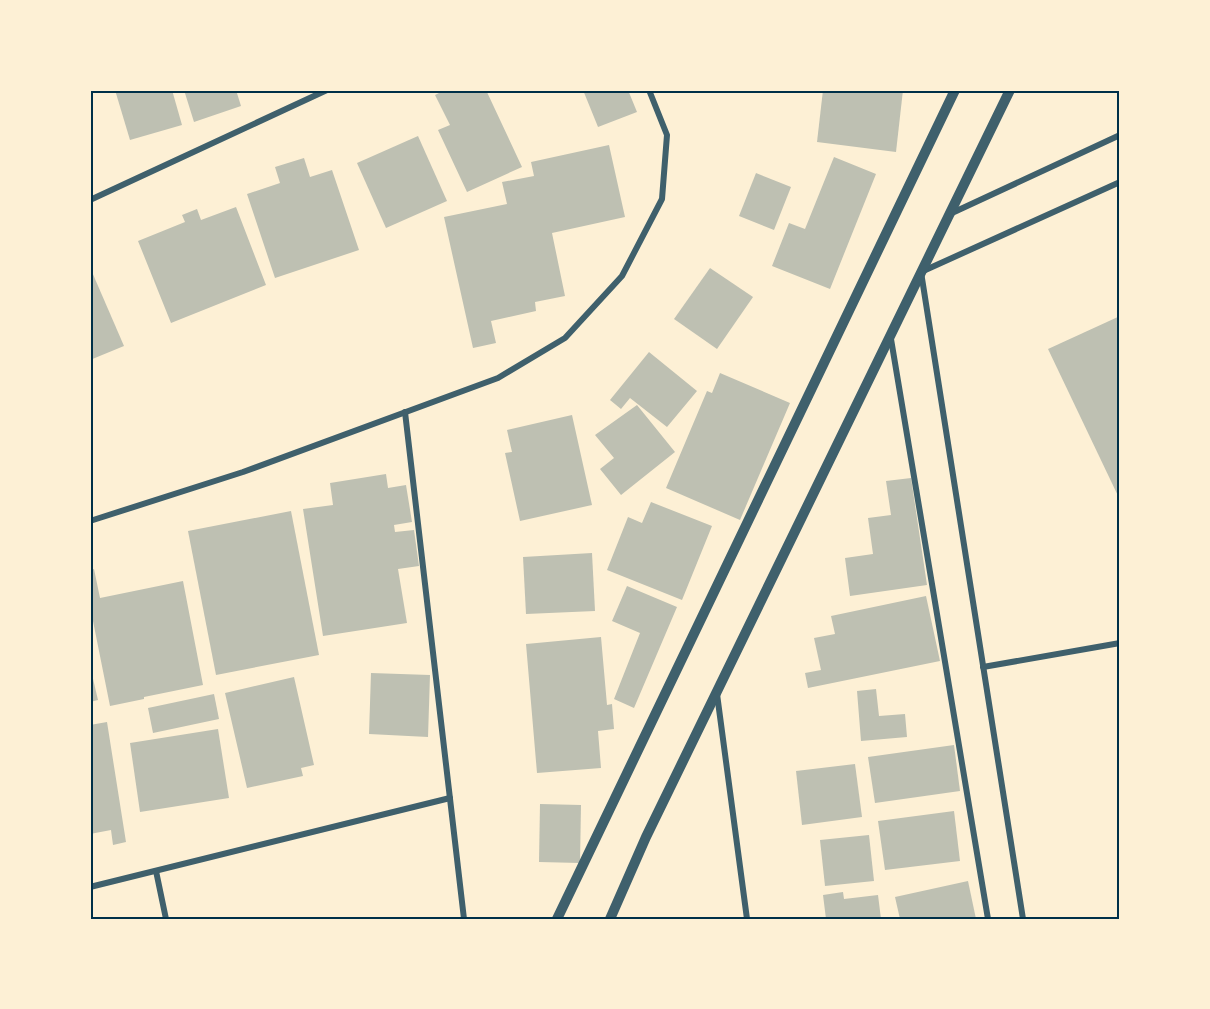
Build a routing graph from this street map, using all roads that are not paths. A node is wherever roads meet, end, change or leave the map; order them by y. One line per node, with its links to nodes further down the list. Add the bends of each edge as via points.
1 (327, 90): 7 (street)
2 (649, 90): 11 (street, via 667,135 662,199 621,276 565,338 498,378)
3 (955, 90): 21 (street)
4 (1010, 90): 8 (street)
5 (1120, 135): 8 (street)
6 (1120, 182): 9 (street)
7 (90, 201)
8 (949, 214): 9 (street)
9 (921, 272): 10 (street); 14 (street)
10 (890, 335): 15 (street); 24 (street)
11 (405, 412): 12 (street, via 243,472); 16 (street)
12 (90, 521)
13 (1120, 643): 14 (street)
14 (983, 667): 25 (street)
15 (717, 692): 22 (street); 23 (street)
16 (450, 798): 17 (street); 20 (street)
17 (156, 871): 18 (street); 19 (street)
18 (90, 887)
19 (166, 919)
20 (464, 919)
21 (557, 919)
22 (610, 919)
23 (747, 919)
24 (988, 919)
25 (1023, 919)

